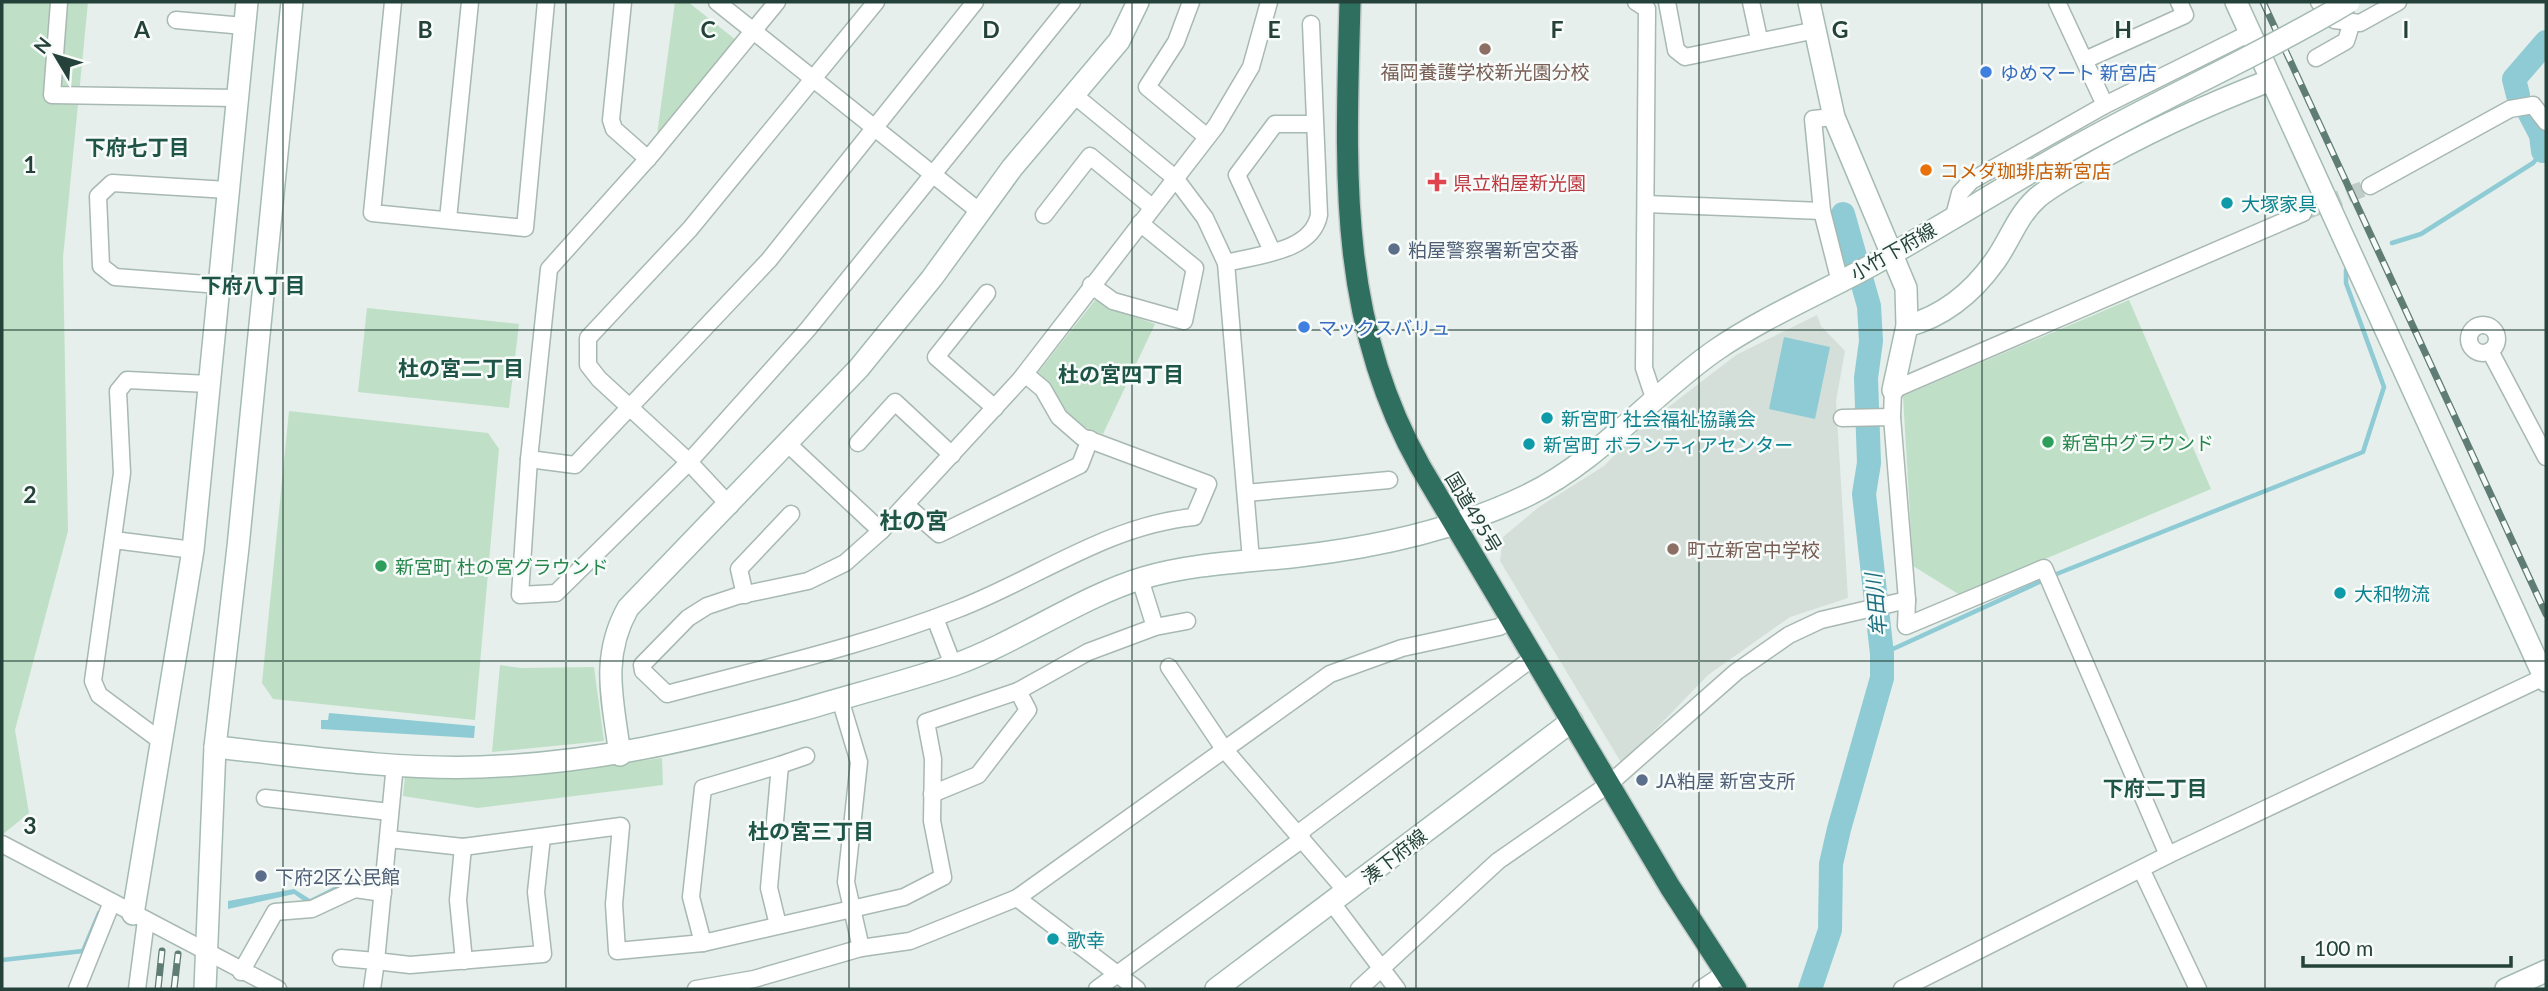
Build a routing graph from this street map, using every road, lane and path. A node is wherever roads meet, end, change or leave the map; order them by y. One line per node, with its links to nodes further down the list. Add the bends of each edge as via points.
1 (59, 2): 39 (street, via 52,95)
2 (247, 2): 29 (street)
3 (292, 2): 109 (street)
4 (393, 2): 58 (street, via 372,212)
5 (470, 2): 58 (street)
6 (546, 2): 58 (street, via 525,228)
7 (623, 2): 46 (street, via 611,120 614,130)
8 (717, 2): 31 (street)
9 (777, 2): 31 (street)
10 (876, 2): 36 (street)
11 (975, 2): 44 (street)
12 (1072, 2): 47 (street)
13 (1138, 2): 38 (street, via 1119,41)
14 (1191, 2): 45 (street, via 1176,42 1147,87)
15 (1269, 2): 45 (street, via 1251,67 1238,94)
16 (1350, 2): 89 (highway, 国道495号, via 1346,176 1359,299 1378,373 1401,432)
17 (1636, 2): 51 (street, via 1647,9)
18 (1667, 2): 33 (street, via 1676,50 1685,57)
19 (1751, 2): 33 (street)
20 (1809, 2): 30 (street)
21 (2057, 2): 35 (street)
22 (2179, 2): 35 (street, via 2185,15)
23 (2236, 2): 32 (street)
24 (2319, 2): 26 (street, via 2334,20)
25 (2398, 2): 26 (street, via 2360,23)
26 (2351, 12): 34 (street, via 2346,41); 57 (street, 小竹下府線, bridge, via 2300,31 2087,139)
27 (176, 20): 29 (street)
28 (1311, 24): 43 (street)
29 (244, 26): 39 (street)
30 (1816, 30): 33 (street); 41 (street)
31 (753, 31): 36 (street); 46 (street)
32 (2250, 33): 37 (street); 40 (street)
33 (1759, 39)
34 (2316, 58)
35 (2085, 60): 40 (street)
36 (814, 79): 44 (street); 73 (street, via 690,229 588,338 588,365)
37 (2271, 80): 67 (street, via 2107,155 2057,184 2024,212 1996,260 1961,297 1935,318); 104 (street)
38 (1074, 95): 48 (street); 54 (street)
39 (236, 99): 50 (street)
40 (2105, 105): 57 (street, via 1971,181 1960,193)
41 (1834, 117): 53 (street, via 1813,119); 61 (street)
42 (2546, 122): 49 (street, via 2533,105 2510,109)
43 (1313, 124): 60 (street, via 1317,226 1303,241); 60 (street, via 1275,124 1237,175)
44 (874, 127): 47 (street); 73 (street, via 769,260)
45 (1207, 136): 48 (street)
46 (648, 159): 82 (street, via 550,269)
47 (934, 176): 54 (street); 83 (street, via 808,329)
48 (1175, 178): 52 (street); 62 (street, via 1205,219)
49 (2370, 186)
50 (228, 190): 64 (street); 64 (street, via 112,183 98,196 102,266 115,277)
51 (1646, 204): 53 (street); 72 (street, via 1644,368)
52 (1152, 207): 56 (street, via 1090,156); 59 (street)
53 (1822, 211): 63 (street)
54 (980, 212): 79 (street, via 859,368)
55 (2303, 213): 71 (street)
56 (1044, 215)
57 (1954, 216): 61 (street, 小竹下府線)
58 (448, 219)
59 (1140, 223): 65 (street); 65 (street, via 1195,268 1184,321 1113,301)
60 (1272, 251): 62 (street)
61 (1883, 258): 63 (street, 小竹下府線); 67 (street, via 1906,288)
62 (1226, 263): 85 (street)
63 (1843, 280): 72 (street, 小竹下府線, via 1722,345)
64 (219, 285): 70 (street)
65 (1091, 285): 69 (street)
66 (987, 293): 74 (street, via 936,357)
67 (1907, 326): 71 (street)
68 (2490, 351): 81 (street)
69 (1025, 374): 74 (street); 77 (street, via 1043,389 1059,417)
70 (209, 384): 91 (street, via 127,380 118,391 122,473); 92 (street)
71 (1893, 390): 75 (street)
72 (1654, 398): 89 (street, 小竹下府線, via 1562,476)
73 (630, 408): 82 (street, via 575,466); 83 (street)
74 (995, 408): 80 (street)
75 (1892, 417): 76 (street); 96 (street)
76 (1842, 418)
77 (1090, 439): 86 (street, via 1080,465 939,534); 97 (street, via 1208,485 1194,517 1108,539)
78 (858, 443): 80 (street, via 894,402)
79 (788, 444): 87 (street); 90 (street)
80 (952, 455): 86 (street)
81 (2546, 457)
82 (529, 459): 83 (street, via 520,595 556,593)
83 (689, 462): 87 (street)
84 (1389, 480): 85 (street)
85 (1246, 493): 93 (street)
86 (906, 505): 90 (street)
87 (730, 506): 111 (street, via 640,594 619,625 609,657)
88 (791, 514): 95 (street, via 739,569)
89 (1455, 525): 93 (street, 小竹下府線, via 1360,546); 98 (highway, 国道495号)
90 (881, 531): 95 (street, via 845,563 808,581)
91 (114, 540): 92 (street); 108 (street, via 93,681 99,695)
92 (192, 550): 108 (street)
93 (1251, 560): 94 (street, 小竹下府線)
94 (1140, 579): 100 (street); 102 (street, 小竹下府線)
95 (745, 594): 97 (street, via 707,606 688,618 642,665 643,671 667,694)
96 (1903, 600): 115 (street, via 1821,620 1789,635 1737,672); 124 (street, via 1906,626 2044,568)
97 (935, 618): 102 (street)
98 (1511, 620): 101 (highway, 国道495号); 110 (street, via 1499,627 1402,648 1346,666)
99 (1187, 621): 100 (street)
100 (1154, 626): 105 (street, via 1088,652)
101 (1534, 657): 107 (highway, 国道495号); 120 (street, via 1304,829)
102 (953, 665): 106 (street, 小竹下府線)
103 (1168, 667): 110 (street)
104 (2545, 679): 124 (street)
105 (1018, 691): 116 (street, via 1028,709 978,775); 116 (street, via 926,722 933,760)
106 (840, 699): 111 (street, 小竹下府線); 130 (street, via 859,762 846,882)
107 (1572, 722): 115 (highway, 国道495号); 128 (street, 湊下府線)
108 (161, 741): 131 (street)
109 (215, 747): 113 (street, 小竹下府線); 135 (street)
110 (1224, 749): 120 (street); 127 (street)
111 (620, 755): 113 (street, 小竹下府線, via 480,767)
112 (806, 756): 114 (street)
113 (395, 764): 118 (street)
114 (780, 765): 132 (street, via 769,888); 133 (street, via 703,788 691,897)
115 (1609, 784): 139 (street, via 1498,861); 143 (highway, 国道495号)
116 (932, 794): 130 (street, via 932,821 943,877 904,897)
117 (265, 798): 118 (street)
118 (390, 812): 121 (street)
119 (541, 837): 123 (street); 133 (street, via 621,826 614,904 617,951); 138 (street, via 536,892 543,954)
120 (1300, 838): 128 (street); 142 (street)
121 (389, 839): 123 (street); 126 (street)
122 (2, 844): 129 (street)
123 (463, 846): 138 (street, via 458,900)
124 (2168, 855): 125 (street)
125 (2142, 871): 156 (street); 157 (street)
126 (383, 893): 137 (street); 141 (street, via 355,889 312,909 275,912)
127 (1017, 898): 134 (street, via 910,941); 142 (street)
128 (1340, 898): 139 (street); 152 (street, 湊下府線)
129 (112, 902): 131 (street); 144 (street)
130 (853, 909): 132 (street); 134 (street)
131 (139, 917): 135 (street); 145 (street)
132 (778, 925): 133 (street)
133 (704, 943)
134 (861, 948): 149 (street, via 754,979)
135 (207, 954): 141 (street); 146 (street)
136 (341, 958): 137 (street)
137 (376, 961): 138 (street, via 410,965); 148 (street)
138 (464, 961)
139 (1381, 967): 153 (street); 154 (street)
140 (2546, 971): 158 (street)
141 (241, 972): 147 (street)
142 (1119, 976): 150 (street); 151 (street)
143 (1730, 981): 155 (street)
144 (77, 989)
145 (137, 989)
146 (205, 989)
147 (278, 989)
148 (372, 989)
149 (697, 989)
150 (1097, 989)
151 (1137, 989)
152 (1216, 989)
153 (1359, 989)
154 (1397, 989)
155 (1702, 989)
156 (1902, 989)
157 (2198, 989)
158 (2506, 989)

